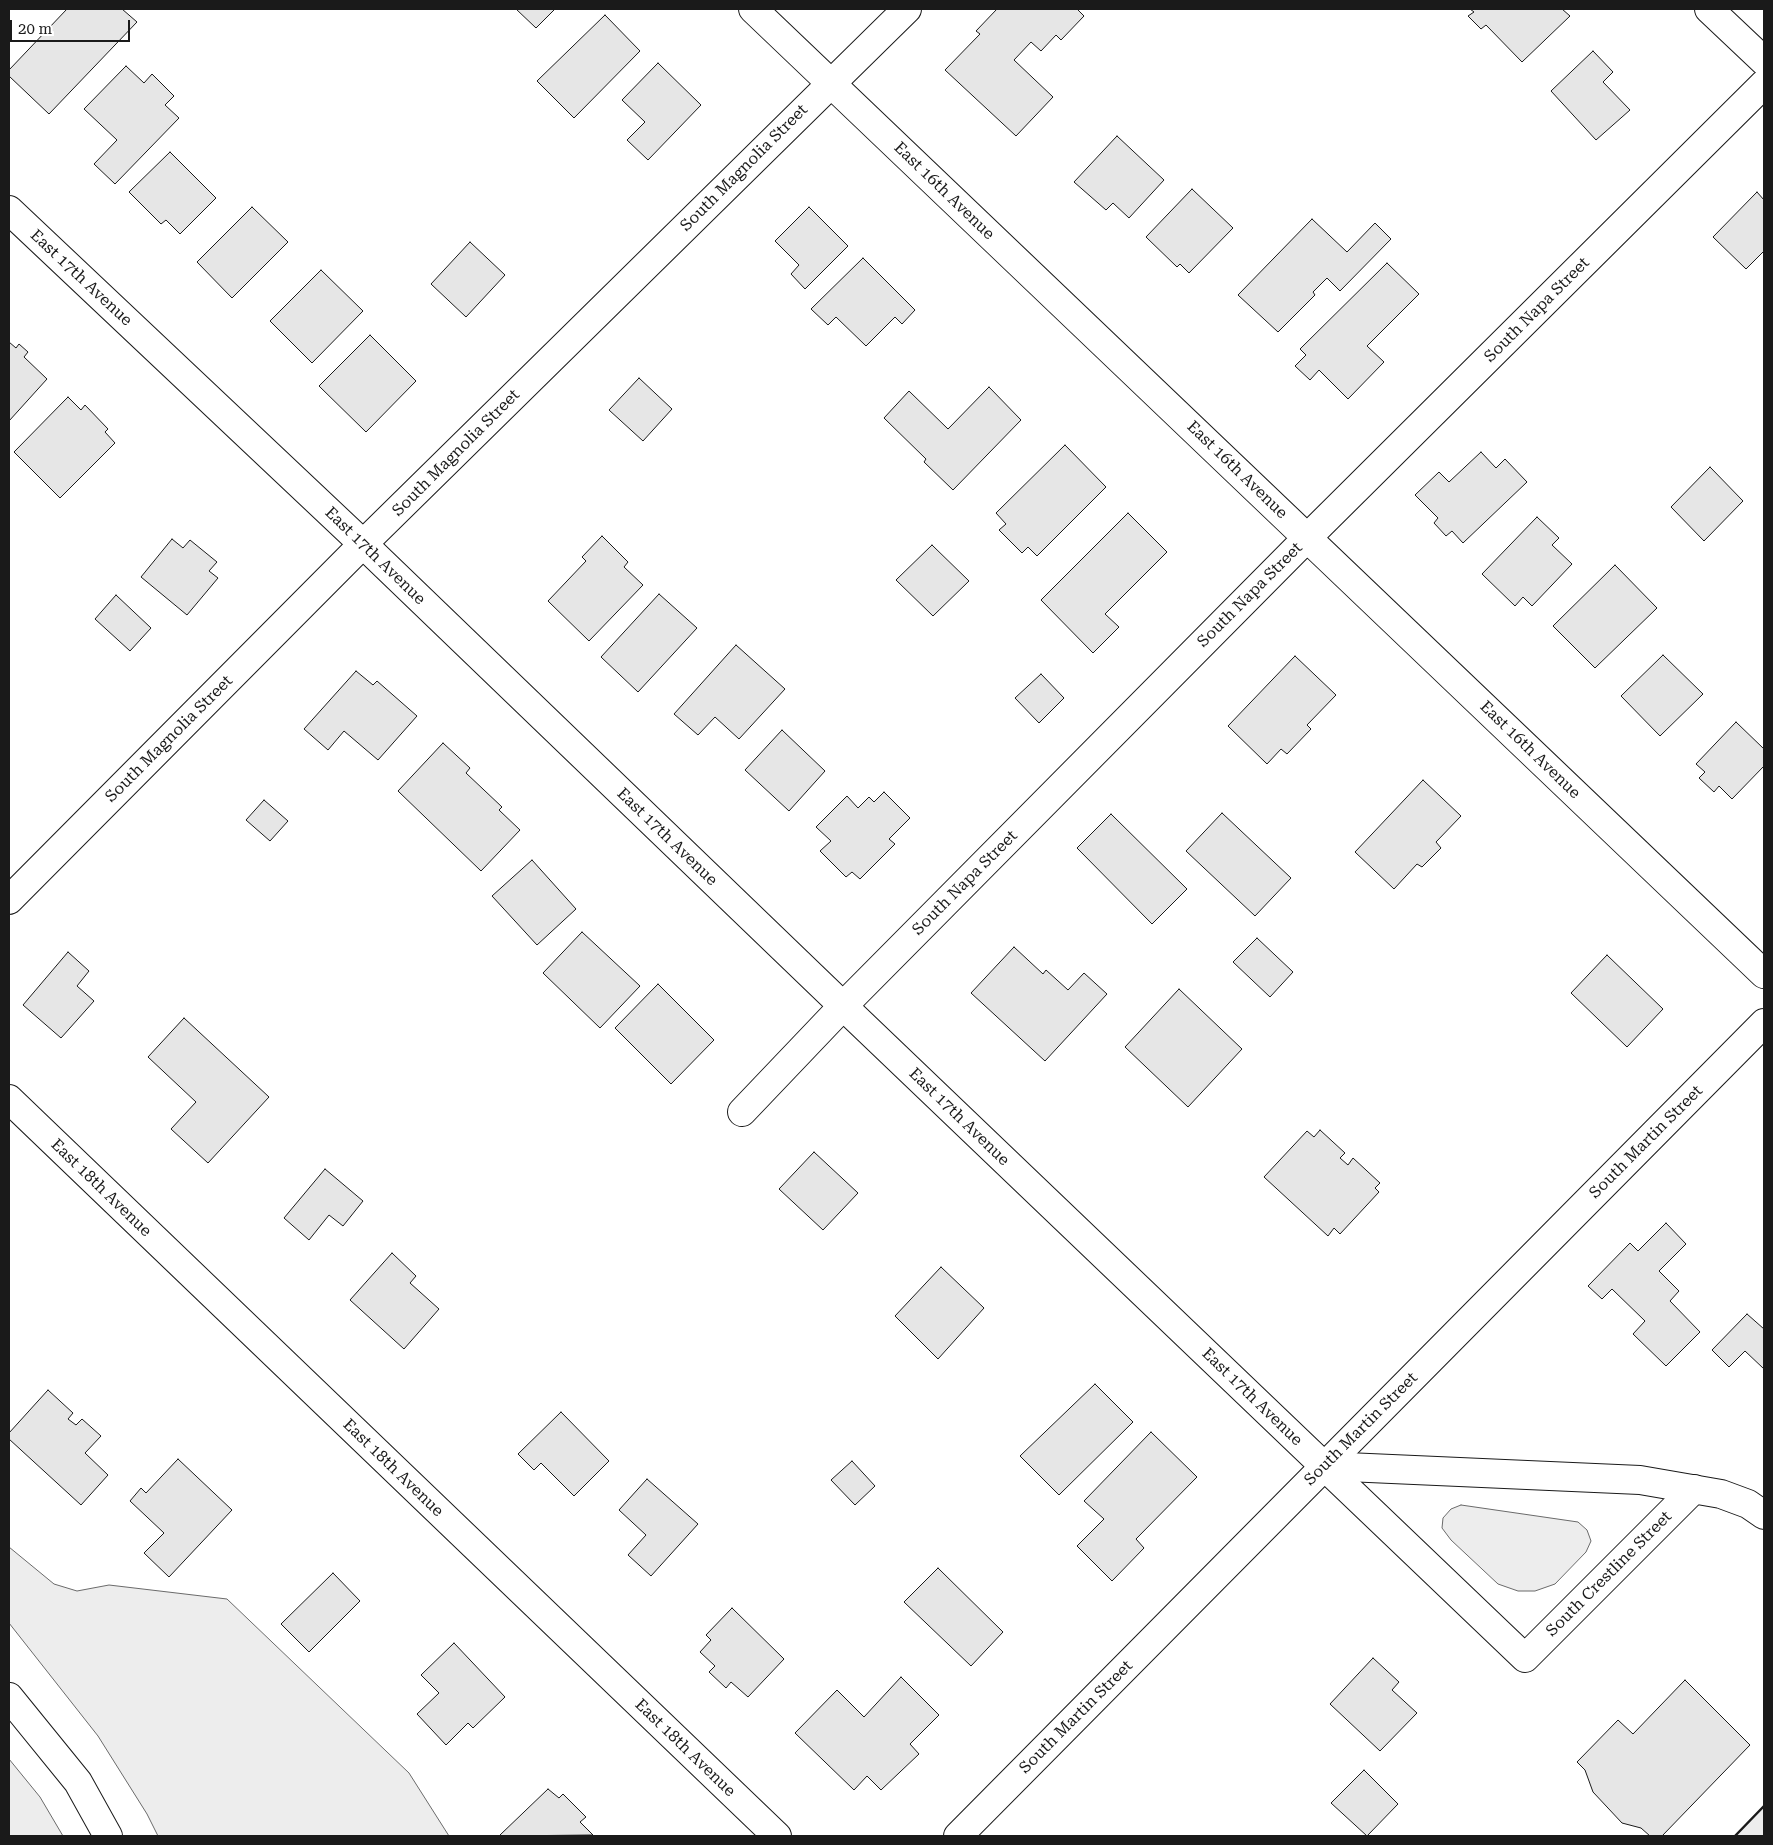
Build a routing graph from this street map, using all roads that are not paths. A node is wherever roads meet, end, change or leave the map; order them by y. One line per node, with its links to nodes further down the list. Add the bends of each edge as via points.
1 (753, 9): 5 (street, East 16th Avenue)
2 (907, 9): 5 (street, South Magnolia Street)
3 (1709, 9): 4 (street)
4 (1764, 61)
5 (830, 83): 8 (street, East 16th Avenue); 9 (street, South Magnolia Street)
6 (1764, 84): 8 (street, South Napa Street)
7 (9, 210): 9 (street, East 17th Avenue)
8 (1308, 537): 11 (street, East 16th Avenue); 12 (street, South Napa Street)
9 (363, 544): 10 (street, South Magnolia Street); 12 (street, East 17th Avenue)
10 (9, 900)
11 (1764, 974)
12 (843, 1006): 15 (street, South Napa Street); 16 (street, East 17th Avenue)
13 (1764, 1023): 16 (street, South Martin Street)
14 (9, 1100): 22 (street, East 18th Avenue)
15 (742, 1112)
16 (1324, 1466): 17 (street, via 1640,1480); 19 (street, East 17th Avenue); 23 (street, South Martin Street)
17 (1694, 1489): 18 (street, via 1748,1504); 19 (street, South Crestline Street)
18 (1764, 1515)
19 (1525, 1658)
20 (9, 1697): 21 (street, via 78,1782)
21 (108, 1836)
22 (777, 1836)
23 (958, 1836)

